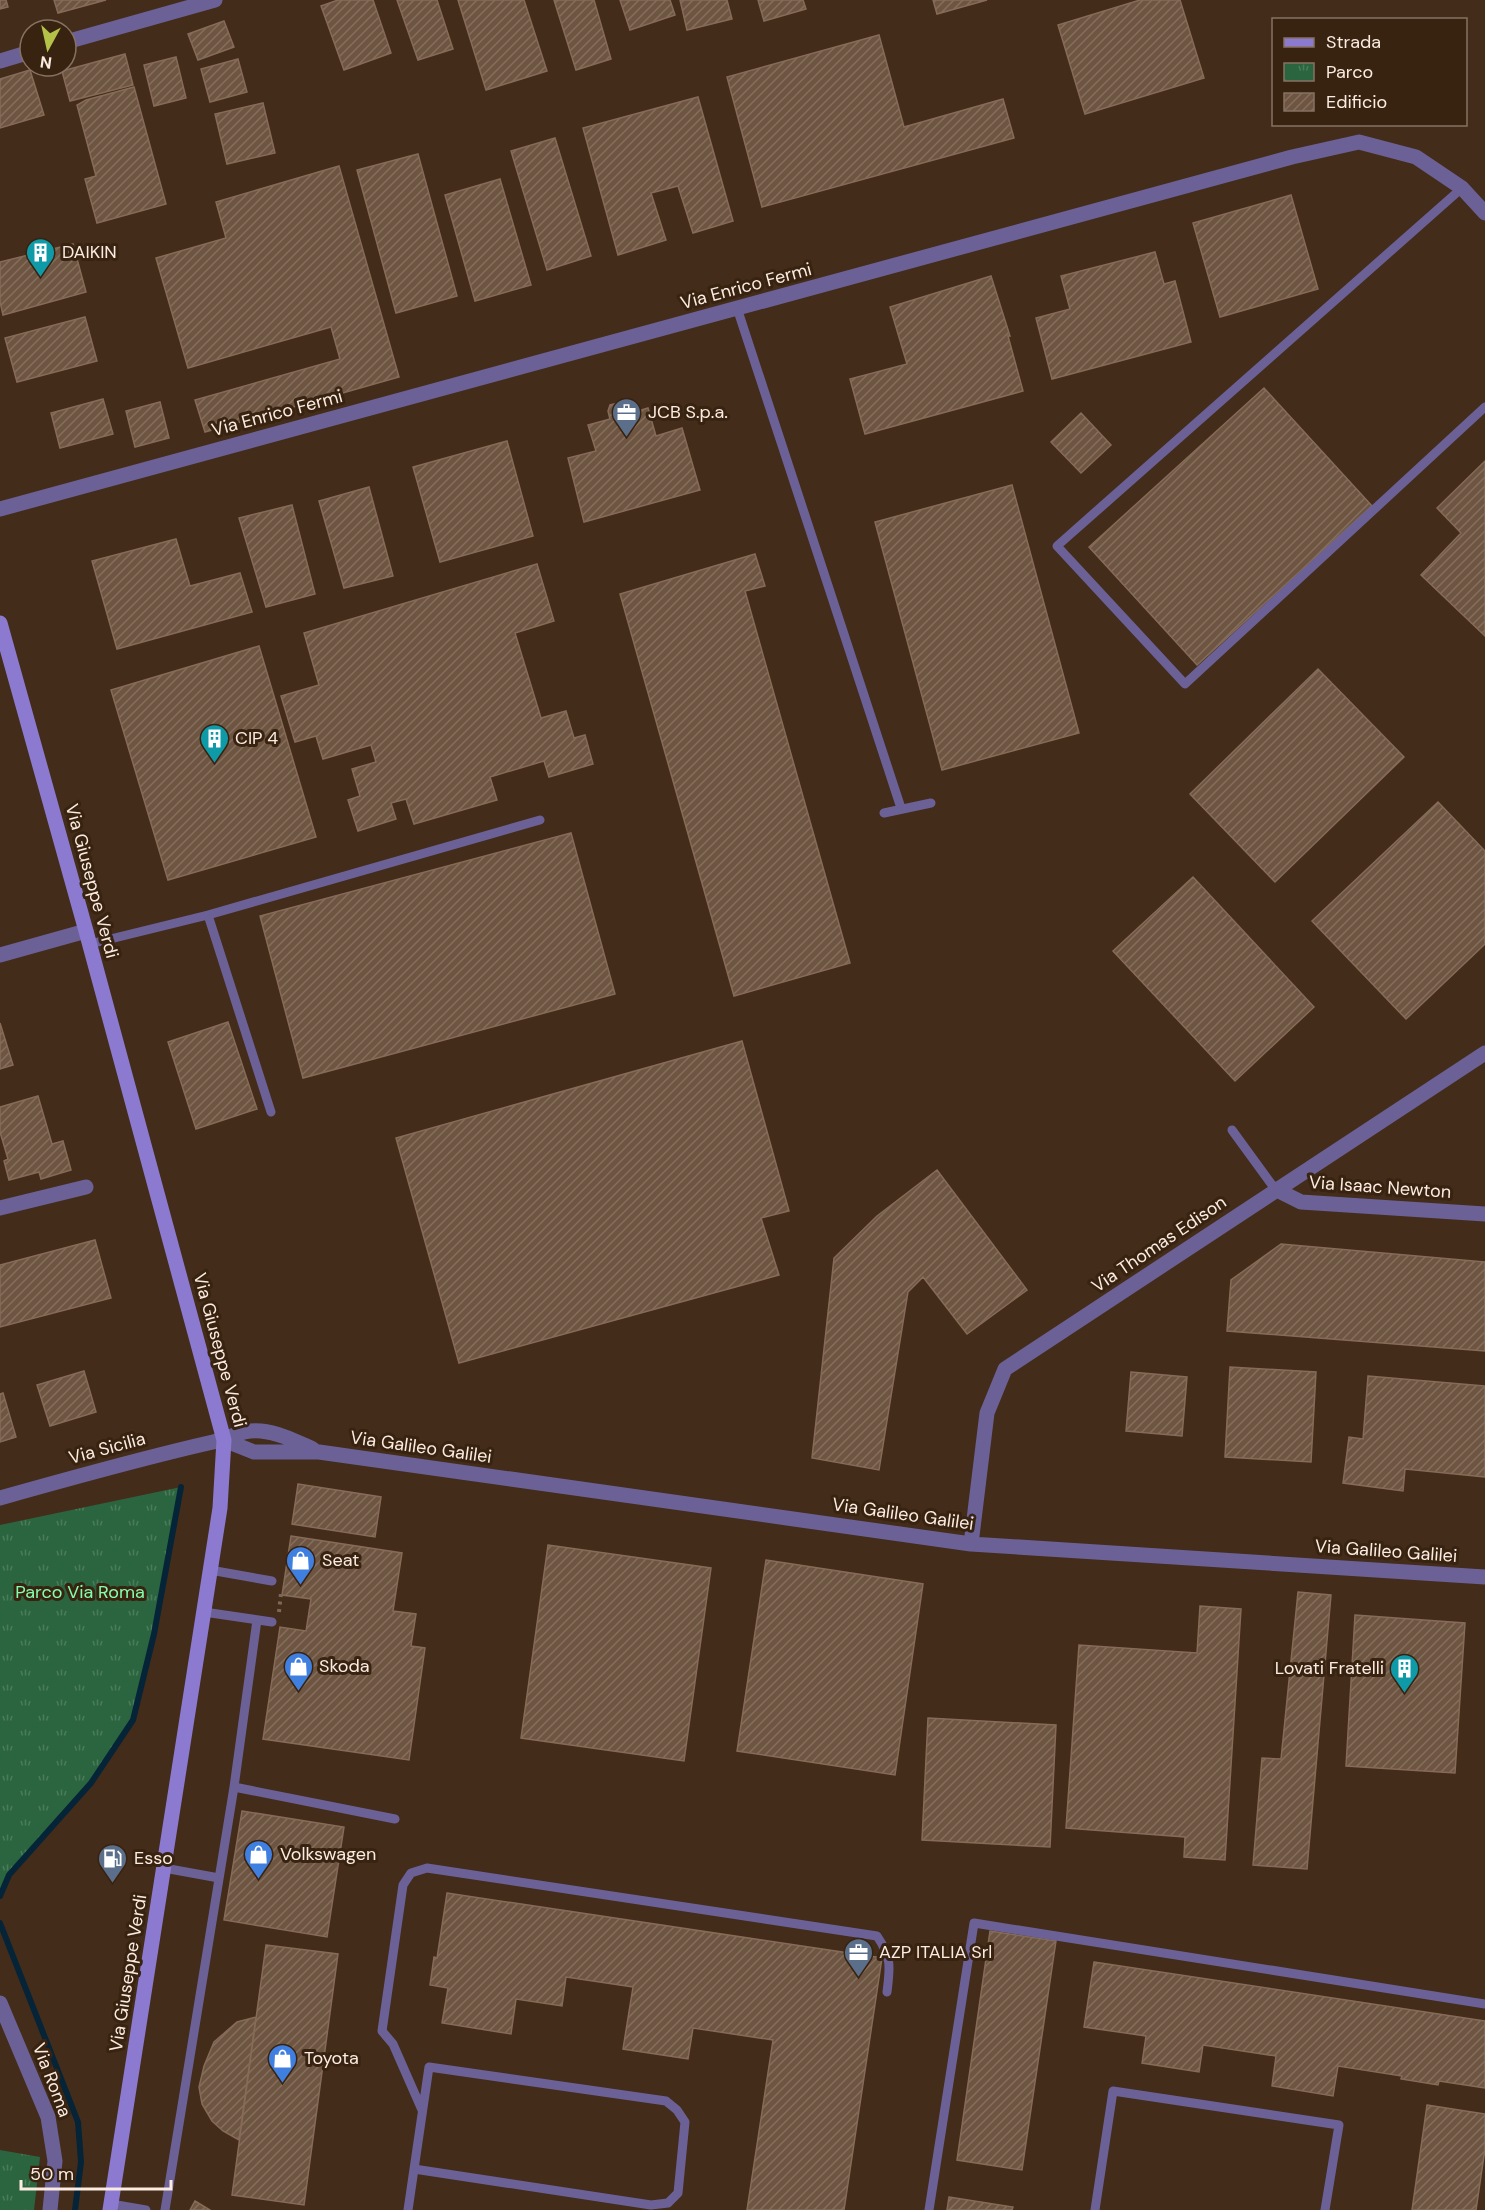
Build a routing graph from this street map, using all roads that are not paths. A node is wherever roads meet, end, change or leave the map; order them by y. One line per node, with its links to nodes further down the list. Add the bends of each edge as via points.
1 (215, 0): 2 (street)
2 (78, 39)
3 (18, 56): 4 (street)
4 (0, 61)
5 (1462, 188): 6 (street, Via Enrico Fermi); 7 (street, Via Enrico Fermi, via 1416,157 1359,142); 8 (lane, via 1057,546 1185,684)
6 (1485, 213)
7 (736, 308): 9 (street, Via Enrico Fermi); 12 (lane)
8 (1485, 407)
9 (0, 508)
10 (0, 623): 16 (main road, Via Giuseppe Verdi)
11 (931, 803): 12 (lane)
12 (901, 808): 13 (lane)
13 (884, 813)
14 (540, 820): 15 (lane)
15 (208, 915): 16 (lane); 19 (lane)
16 (88, 938): 17 (street); 25 (main road, Via Giuseppe Verdi)
17 (0, 955)
18 (1485, 1053): 22 (street, Via Thomas Edison)
19 (271, 1112)
20 (1232, 1130): 22 (lane)
21 (86, 1186): 23 (street)
22 (1275, 1190): 24 (street, Via Isaac Newton, via 1301,1202); 28 (street, Via Thomas Edison, via 1005,1370 987,1413)
23 (0, 1208)
24 (1485, 1214)
25 (224, 1440): 26 (street, Via Galileo Galilei, via 254,1452); 26 (street, Via Galileo Galilei, via 240,1431 261,1431); 27 (street, Via Sicilia); 29 (main road, Via Giuseppe Verdi, via 220,1508)
26 (319, 1452): 28 (street, Via Galileo Galilei)
27 (0, 1498)
28 (971, 1544): 30 (street, Via Galileo Galilei)
29 (210, 1570): 31 (lane); 32 (main road, Via Giuseppe Verdi)
30 (1485, 1577)
31 (273, 1581)
32 (204, 1611): 33 (lane); 37 (main road, Via Giuseppe Verdi)
33 (257, 1620): 34 (lane); 35 (lane)
34 (272, 1622)
35 (234, 1787): 36 (lane); 38 (lane)
36 (395, 1819)
37 (164, 1868): 38 (lane); 44 (main road, Via Giuseppe Verdi)
38 (219, 1878): 47 (lane)
39 (887, 1992): 42 (lane, via 890,1962 877,1936 427,1868 411,1873 403,1885 382,2031 393,2044)
40 (0, 2003): 45 (street, Via Roma, via 48,2117 55,2161)
41 (1485, 2004): 49 (lane, via 974,1923)
42 (422, 2110): 43 (lane); 43 (lane, via 429,2067 666,2101 685,2122 678,2193 668,2203 651,2205)
43 (414, 2169): 48 (lane)
44 (111, 2207): 46 (lane)
45 (50, 2210)
46 (146, 2210)
47 (165, 2210)
48 (408, 2210)
49 (929, 2210)
50 (1095, 2210): 51 (lane, via 1113,2091 1339,2125)
51 (1325, 2210)

